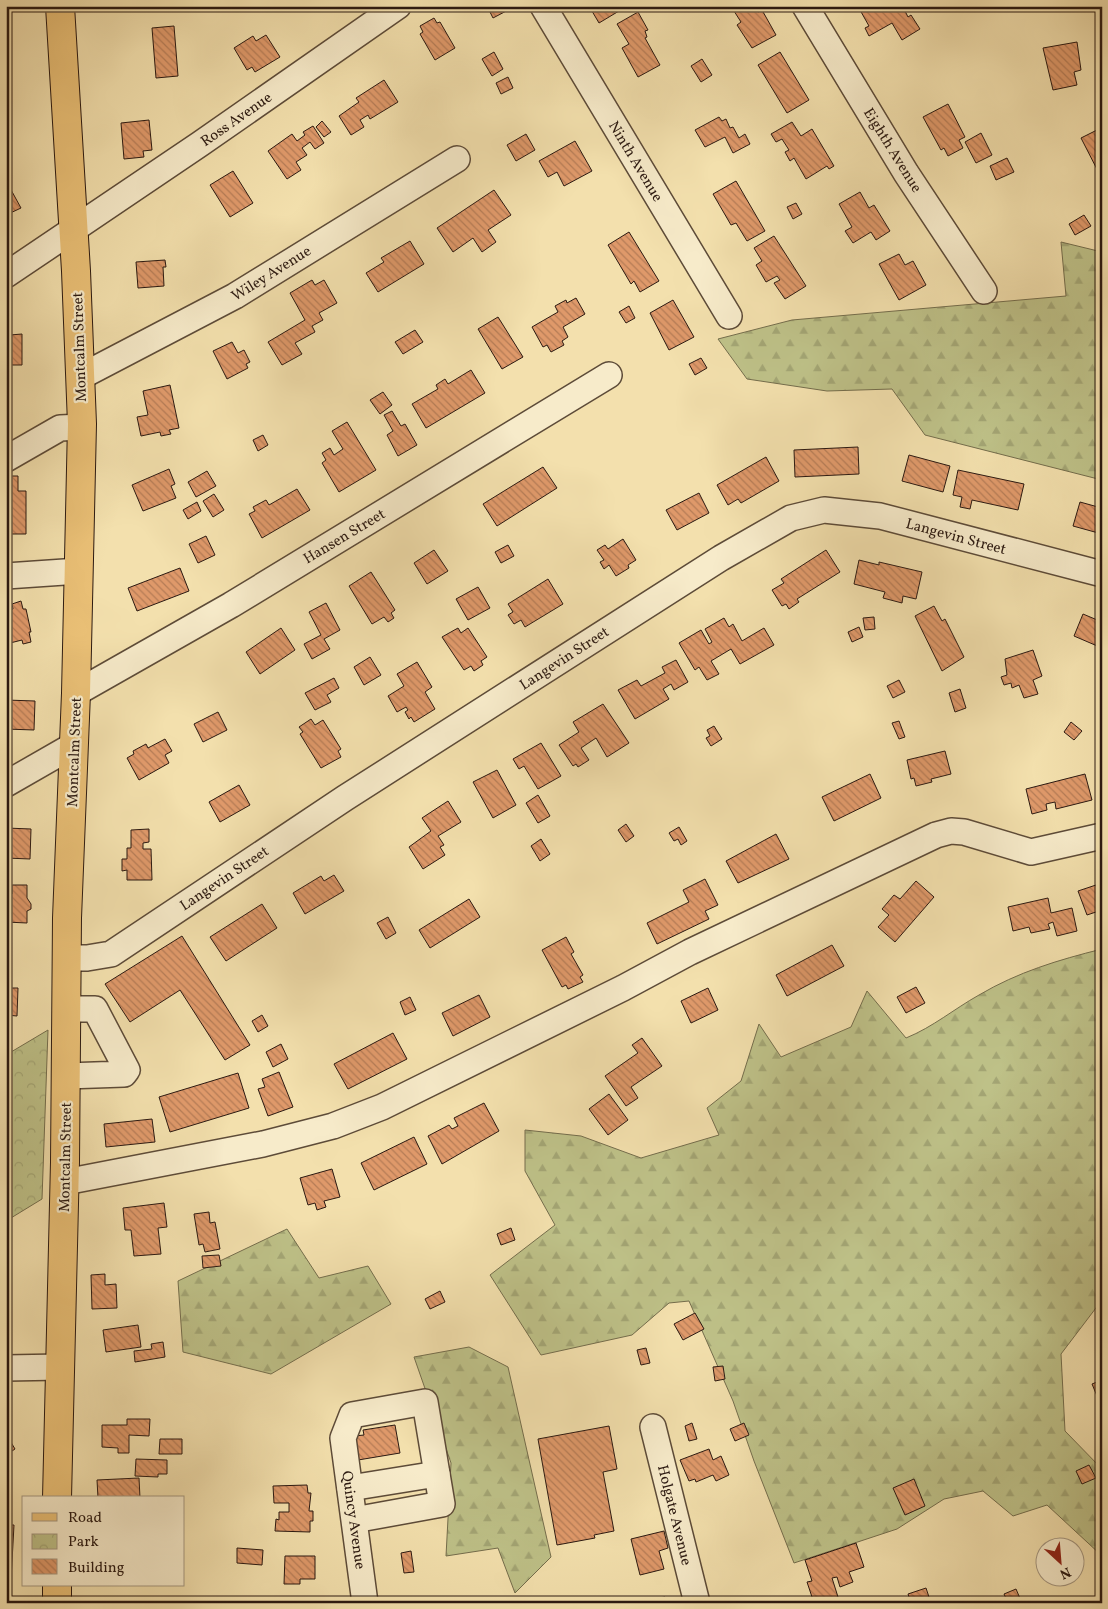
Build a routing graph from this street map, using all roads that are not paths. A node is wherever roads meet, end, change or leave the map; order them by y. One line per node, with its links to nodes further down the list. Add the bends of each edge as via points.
1 (60, 6): 6 (main road, Montcalm Street)
2 (398, 6): 6 (street, Ross Avenue)
3 (543, 6): 9 (street, Ninth Avenue)
4 (805, 6): 8 (street, Eighth Avenue, via 906,173)
5 (457, 159): 11 (street, Wiley Avenue, via 236,296)
6 (73, 230): 7 (street, Ross Avenue); 11 (main road, Montcalm Street)
7 (6, 275)
8 (984, 291)
9 (729, 316)
10 (609, 375): 17 (street, Hansen Street, via 231,605)
11 (80, 377): 12 (main road, Montcalm Street)
12 (82, 426): 13 (street, via 60,428); 14 (main road, Montcalm Street)
13 (6, 459)
14 (79, 571): 16 (street); 17 (main road, Montcalm Street)
15 (1102, 574): 21 (street, Langevin Street, via 880,516 824,510 791,518 721,558 345,798 111,954)
16 (6, 576)
17 (76, 693): 18 (main road, Montcalm Street)
18 (74, 745): 19 (street); 21 (main road, Montcalm Street)
19 (6, 784)
20 (1102, 836): 24 (street, via 1030,852 964,832 936,835 690,952 374,1110 333,1126 263,1144)
21 (67, 958): 22 (main road, Montcalm Street)
22 (66, 1009): 23 (main road, Montcalm Street); 23 (street, via 95,1009 126,1070 124,1074)
23 (66, 1076): 24 (main road, Montcalm Street)
24 (65, 1182): 25 (main road, Montcalm Street)
25 (61, 1367): 26 (street); 30 (main road, Montcalm Street)
26 (6, 1368)
27 (653, 1427): 35 (street, Holgate Avenue)
28 (437, 1474): 29 (street); 29 (street, Quincy Avenue, via 424,1402 352,1416 343,1438); 31 (street, via 442,1504)
29 (350, 1488): 31 (street, Quincy Avenue)
30 (57, 1496)
31 (354, 1520): 34 (street, Quincy Avenue)
32 (57, 1586): 33 (main road)
33 (57, 1603)
34 (365, 1603)
35 (697, 1603)

